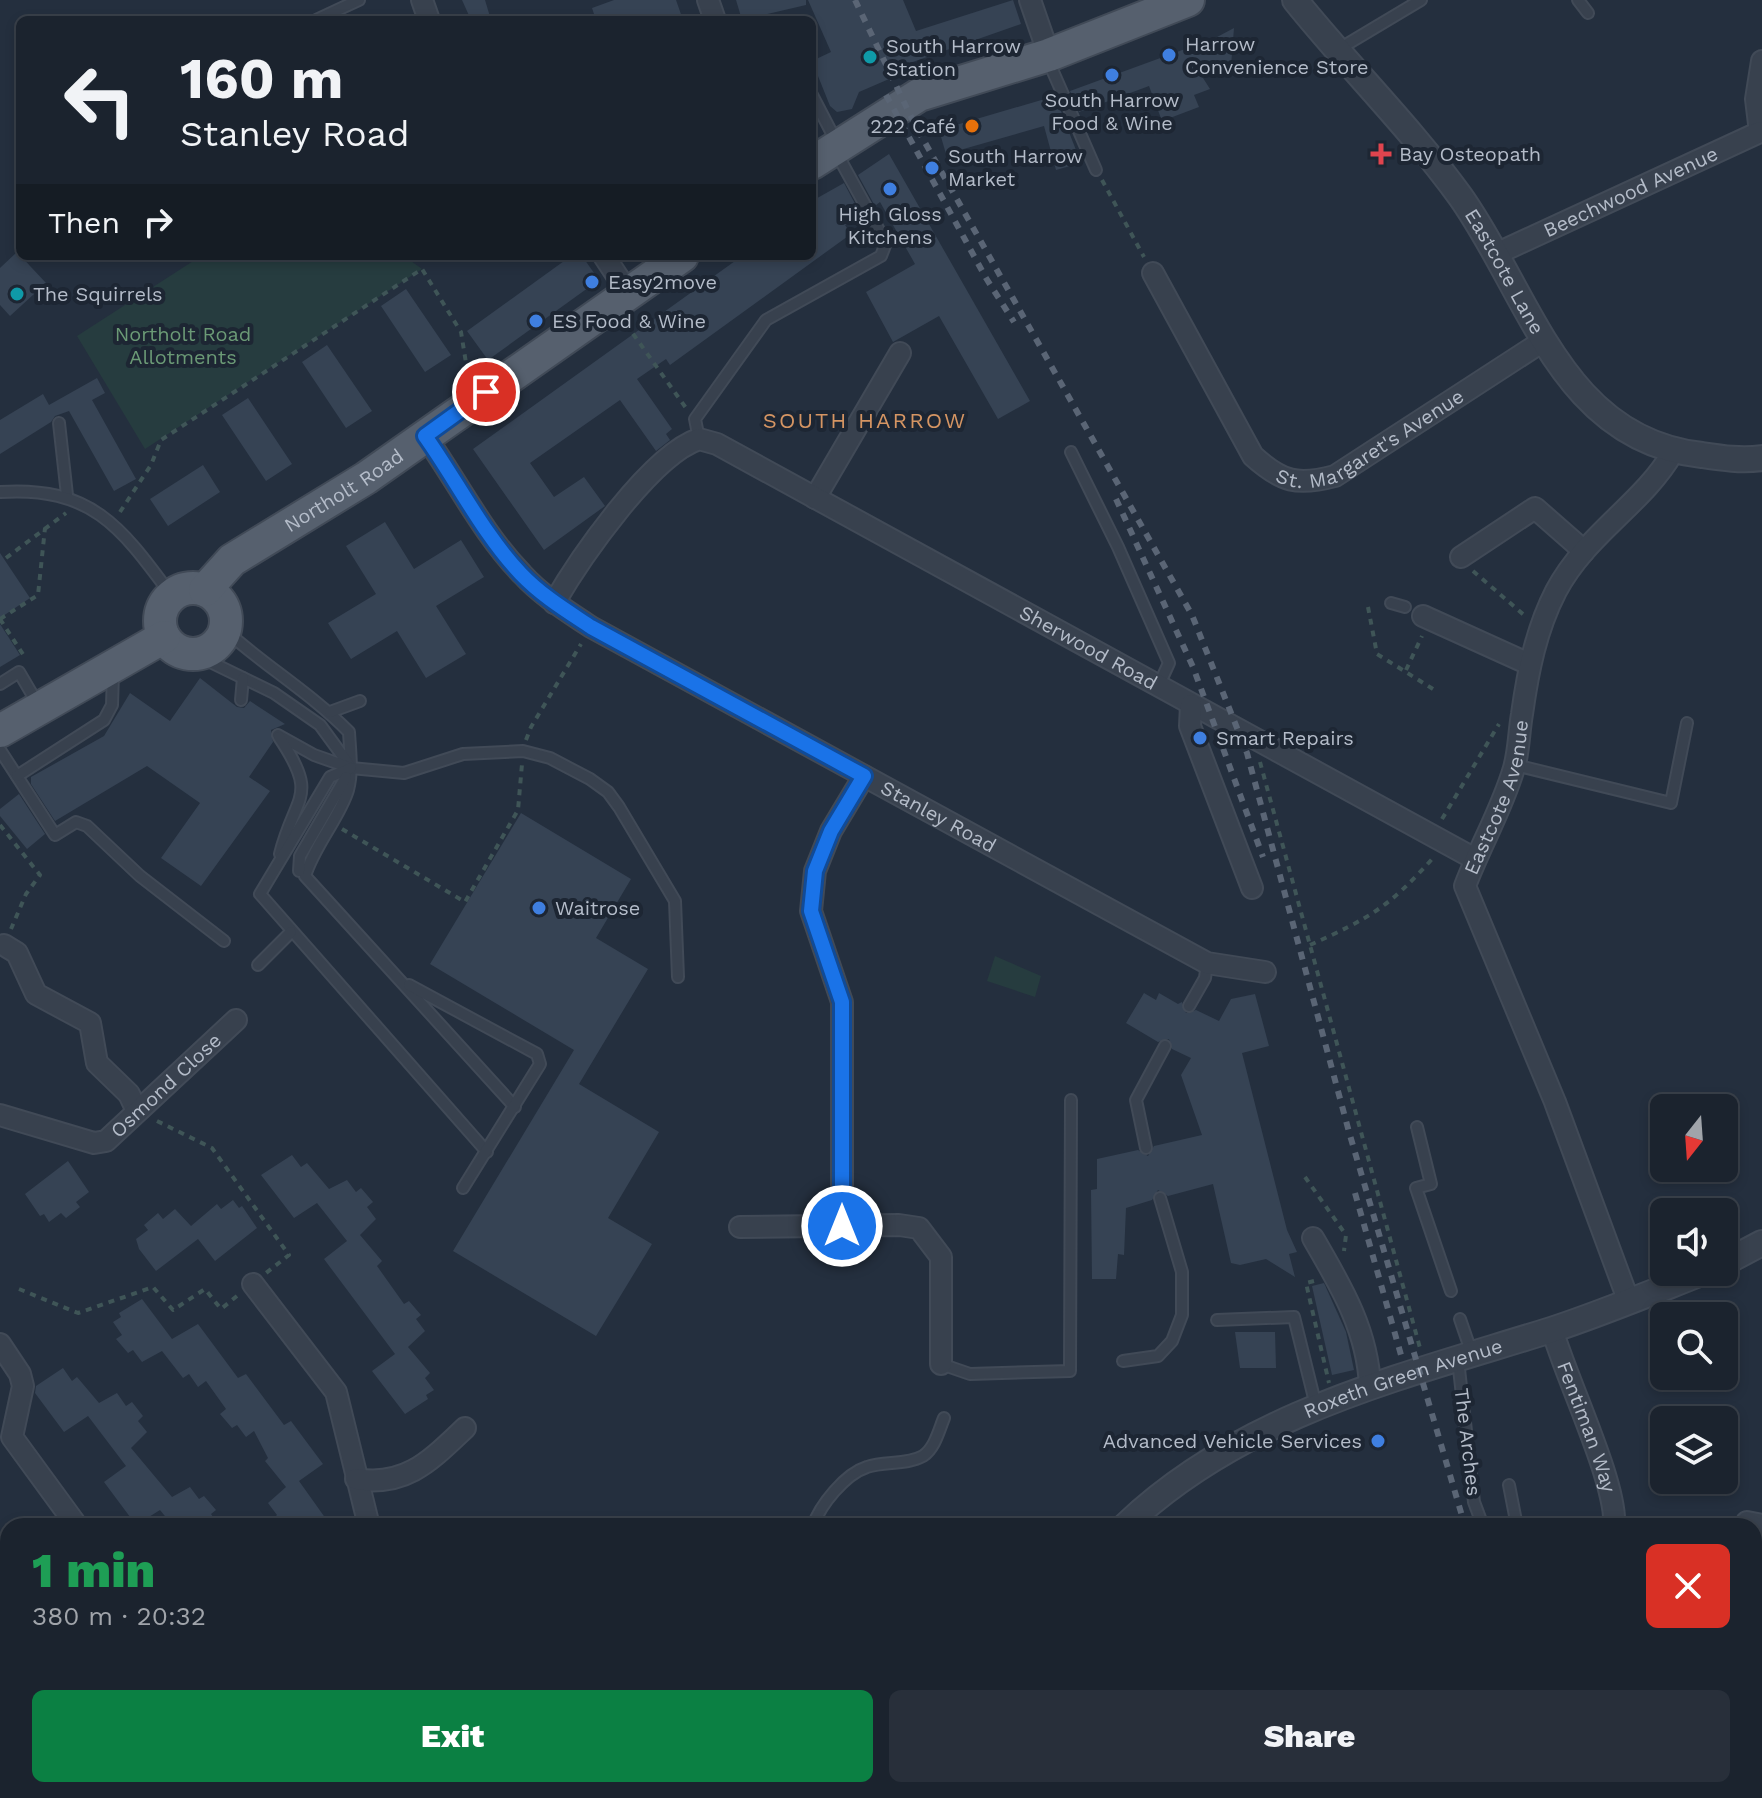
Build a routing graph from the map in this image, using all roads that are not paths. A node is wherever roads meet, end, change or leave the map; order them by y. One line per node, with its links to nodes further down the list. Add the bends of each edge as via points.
1 (359, 0): 8 (lane)
2 (1030, 0): 10 (street)
3 (1188, 0): 10 (main road)
4 (1295, 0): 9 (street, Eastcote Lane)
5 (1421, 0): 9 (lane)
6 (1578, 0): 7 (lane)
7 (1588, 13)
8 (325, 16)
9 (1337, 50): 16 (street, Eastcote Lane, via 1458,194)
10 (1047, 55): 14 (main road, via 919,95); 15 (lane)
11 (1762, 61): 13 (street, via 1756,99)
12 (816, 116): 14 (lane)
13 (1761, 133): 16 (street, Beechwood Avenue)
14 (823, 153): 24 (lane, via 886,243 881,256 766,320)
15 (1096, 170)
16 (1498, 253): 21 (street, Eastcote Lane)
17 (607, 260): 20 (street)
18 (676, 260): 20 (main road, Northolt Road)
19 (1153, 273): 21 (street, St. Margaret's Avenue, via 1253,456 1275,476 1307,483 1335,476)
20 (629, 294): 25 (main road, Northolt Road)
21 (1543, 341): 27 (street, Eastcote Lane, via 1572,385 1624,428)
22 (900, 353): 31 (street)
23 (59, 423): 30 (lane)
24 (697, 429): 31 (street, Sherwood Road); 36 (street, via 578,561)
25 (425, 436): 34 (main road, Northolt Road, via 232,560); 36 (street, Stanley Road, via 491,537)
26 (1071, 452): 46 (lane, via 1169,663)
27 (1673, 452): 28 (street, Eastcote Lane); 32 (street, Eastcote Avenue, via 1659,476)
28 (1762, 458)
29 (0, 492): 30 (lane)
30 (67, 495): 35 (lane, via 112,524)
31 (815, 498): 46 (street, Sherwood Road)
32 (1584, 551): 33 (street, via 1535,508); 43 (street, Eastcote Avenue, via 1557,589)
33 (1461, 557)
34 (205, 590): 35 (main road, via 187,589); 39 (main road, via 222,605)
35 (172, 596): 40 (main road, via 160,614)
36 (554, 603): 58 (street, Stanley Road)
37 (1391, 603): 38 (lane)
38 (1419, 614): 43 (street)
39 (225, 630): 41 (main road, via 210,650); 51 (lane)
40 (164, 637): 41 (main road, via 172,647); 42 (main road)
41 (196, 655): 44 (lane)
42 (113, 664): 50 (main road); 57 (lane, via 112,705 104,720)
43 (1529, 664): 55 (street, Eastcote Avenue)
44 (243, 678): 47 (lane); 56 (lane, via 320,725)
45 (0, 684): 50 (lane, via 19,672)
46 (1158, 687): 49 (street, Sherwood Road)
47 (241, 700)
48 (360, 701): 51 (lane)
49 (1191, 705): 59 (street, Sherwood Road); 62 (street, via 1190,726)
50 (40, 707): 53 (main road)
51 (330, 712): 56 (lane, via 349,732)
52 (1687, 723): 55 (lane, via 1671,803)
53 (0, 731)
54 (0, 750): 57 (lane)
55 (1515, 765): 59 (street, Eastcote Avenue)
56 (351, 768): 60 (lane, via 330,777); 60 (lane, via 278,735 298,765 304,787); 61 (lane, via 347,792); 61 (lane, via 300,856); 69 (lane, via 404,773 463,754 523,751 581,773 608,792 675,901)
57 (17, 776): 64 (lane, via 55,835 76,822 87,826 140,876)
58 (864, 776): 66 (street, Stanley Road); 83 (street, via 831,831 815,871 811,911 842,1002)
59 (1475, 859): 91 (street, Eastcote Avenue, via 1465,886 1555,1102)
60 (278, 866): 61 (lane); 63 (lane, via 260,894)
61 (302, 874): 70 (lane)
62 (1252, 888)
63 (291, 932): 67 (lane); 80 (lane)
64 (224, 941)
65 (4, 945): 76 (street, via 25,965 36,994 90,1023 97,1063 129,1094)
66 (1207, 963): 68 (street, Stanley Road); 71 (lane)
67 (258, 965)
68 (1265, 972)
69 (678, 977)
70 (400, 981): 75 (lane); 75 (lane, via 537,1054 540,1064)
71 (1189, 1006)
72 (236, 1020): 76 (street, Osmond Close)
73 (1165, 1046): 79 (lane, via 1136,1100)
74 (1071, 1100): 98 (lane, via 1070,1371 970,1374)
75 (515, 1107): 80 (lane)
76 (137, 1111): 77 (street, Osmond Close, via 106,1141 94,1143)
77 (0, 1115)
78 (1417, 1127): 90 (lane, via 1431,1184 1416,1188)
79 (1146, 1148)
80 (487, 1152): 81 (lane)
81 (463, 1188)
82 (1160, 1198): 97 (lane, via 1182,1272 1182,1315 1172,1341 1158,1356)
83 (842, 1226): 84 (street); 98 (street, via 919,1228 941,1257)
84 (740, 1227)
85 (1313, 1238): 99 (street, via 1368,1353)
86 (1762, 1243): 87 (street)
87 (1738, 1256)
88 (253, 1284): 103 (street, via 336,1392)
89 (1669, 1286): 91 (street, Roxeth Green Avenue)
90 (1451, 1291)
91 (1629, 1302): 94 (street, Roxeth Green Avenue)
92 (1460, 1319): 96 (lane, The Arches)
93 (1217, 1320): 100 (lane, via 1294,1317)
94 (1552, 1329): 96 (street, Roxeth Green Avenue); 111 (street, Fentiman Way)
95 (0, 1344): 105 (street, via 23,1386 12,1437)
96 (1465, 1356): 99 (street, Roxeth Green Avenue); 109 (lane, The Arches, via 1474,1502)
97 (1123, 1361)
98 (941, 1364)
99 (1370, 1387): 100 (street, Roxeth Green Avenue)
100 (1325, 1404): 108 (street, Roxeth Green Avenue, via 1209,1459)
101 (944, 1418): 107 (lane, via 931,1449 921,1457 854,1474)
102 (465, 1428): 103 (street, via 398,1479)
103 (356, 1479): 106 (street)
104 (1509, 1485): 110 (lane)
105 (71, 1518)
106 (367, 1518)
107 (817, 1518)
108 (1135, 1518)
109 (1480, 1518)
110 (1515, 1518)
111 (1615, 1518)

